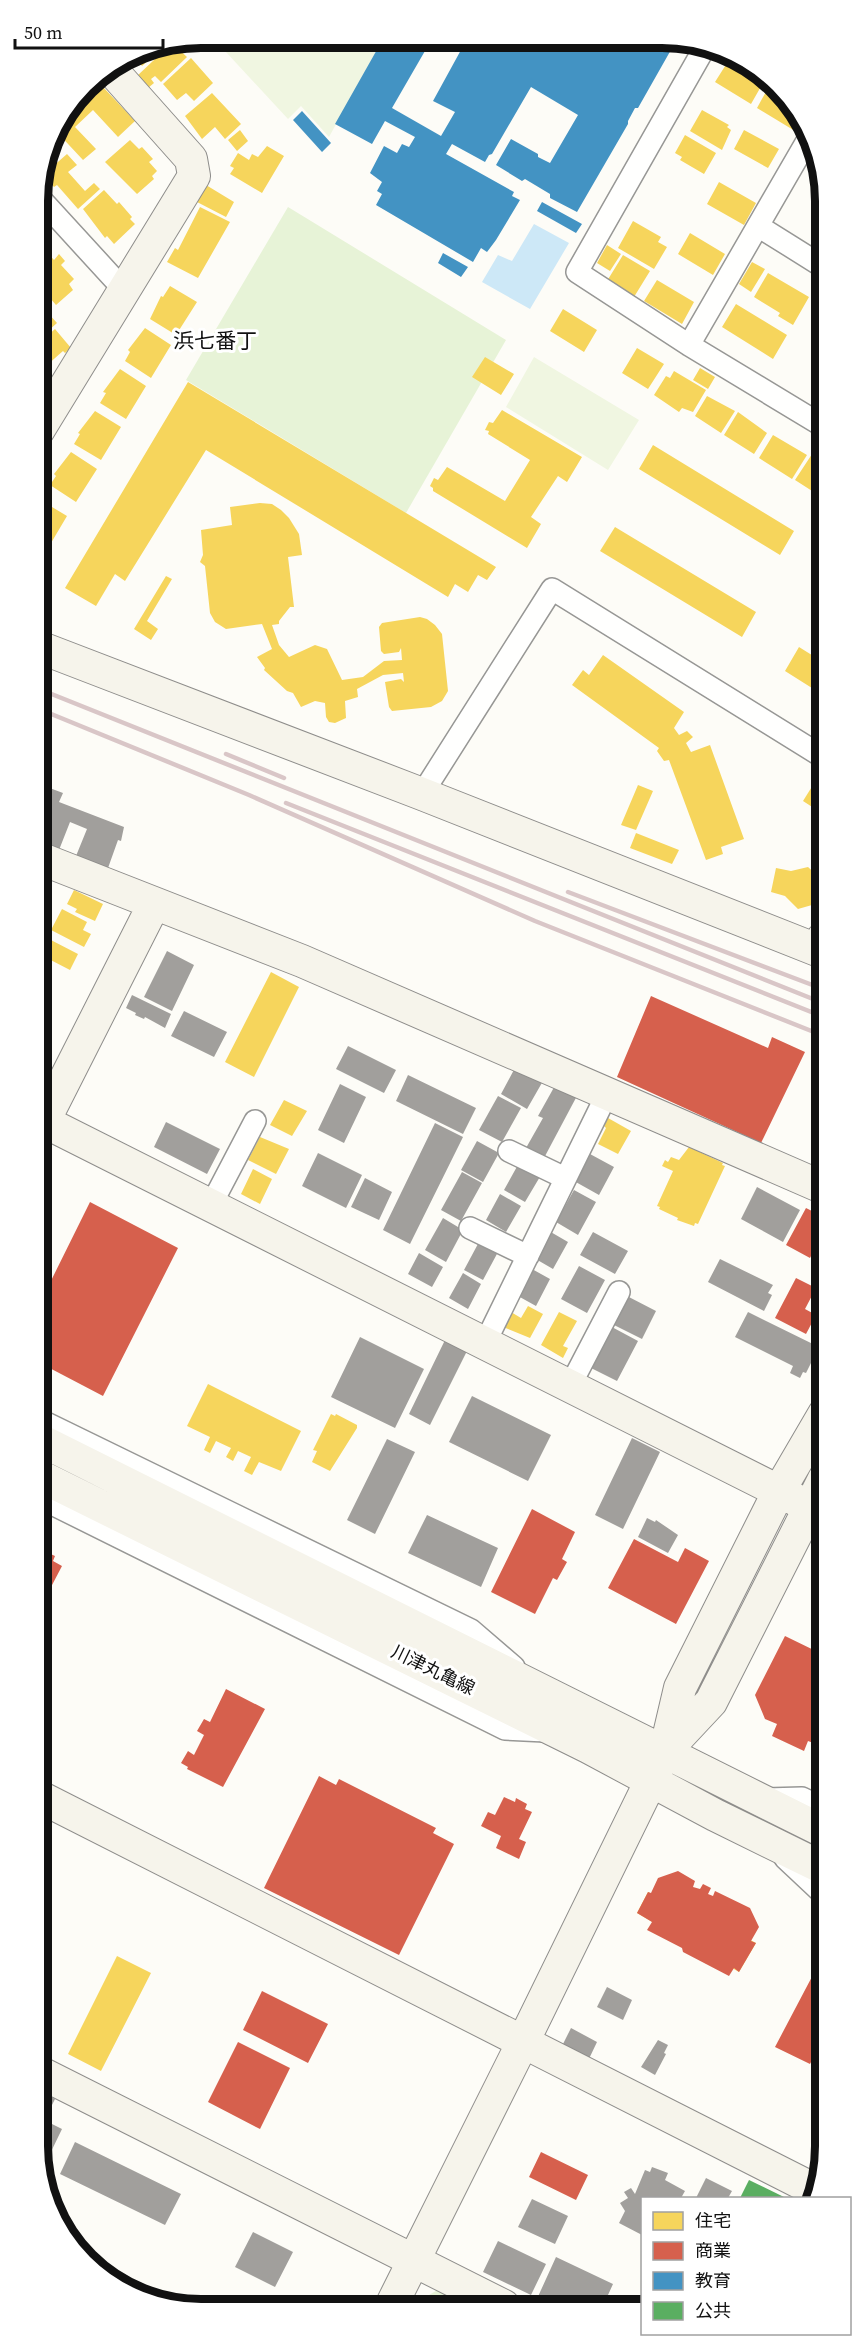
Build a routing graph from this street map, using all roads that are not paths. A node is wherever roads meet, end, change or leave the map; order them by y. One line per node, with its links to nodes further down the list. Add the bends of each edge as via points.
1 (701, 53): 8 (street, via 577,272)
2 (116, 74): 7 (street, via 191,159 194,176)
3 (804, 146): 5 (street)
4 (48, 207): 7 (street)
5 (758, 226): 6 (street); 8 (street)
6 (815, 262)
7 (124, 290): 9 (street)
8 (689, 345): 10 (street)
9 (48, 404)
10 (815, 421)
11 (48, 649): 13 (street)
12 (815, 752): 13 (street, via 552,589)
13 (422, 794): 16 (street)
14 (48, 862): 15 (street)
15 (154, 904): 17 (street, via 302,961); 18 (street)
16 (815, 945)
17 (607, 1094): 22 (street); 23 (street)
18 (48, 1110)
19 (255, 1121): 24 (street)
20 (48, 1127): 24 (street)
21 (509, 1151): 22 (street)
22 (565, 1178): 26 (street)
23 (815, 1184)
24 (211, 1205): 28 (street)
25 (470, 1228): 26 (street)
26 (528, 1256): 28 (street)
27 (619, 1292): 29 (street)
28 (485, 1343): 29 (street)
29 (570, 1386): 34 (street)
30 (48, 1424): 38 (street, via 471,1630)
31 (815, 1429): 34 (street)
32 (48, 1444): 38 (street, 川津丸亀線)
33 (48, 1480): 39 (street, 川津丸亀線)
34 (778, 1491): 36 (street); 40 (street, via 680,1688)
35 (48, 1501): 39 (street, via 505,1729)
36 (815, 1509)
37 (815, 1514): 40 (street, via 711,1702)
38 (542, 1690): 40 (street, 川津丸亀線)
39 (557, 1732): 41 (street, 川津丸亀線)
40 (664, 1752): 41 (street); 42 (street, 川津丸亀線)
41 (651, 1780): 46 (street, 川津丸亀線); 49 (street)
42 (759, 1799): 44 (street, via 802,1798); 45 (street, 川津丸亀線)
43 (48, 1801): 49 (street)
44 (815, 1804)
45 (815, 1827)
46 (767, 1840): 47 (street, 川津丸亀線); 48 (street)
47 (815, 1864)
48 (815, 1886)
49 (523, 2043): 51 (street); 52 (street)
50 (48, 2077): 52 (street)
51 (809, 2188)
52 (413, 2261): 53 (street); 54 (street)
53 (394, 2299)
54 (490, 2299)

